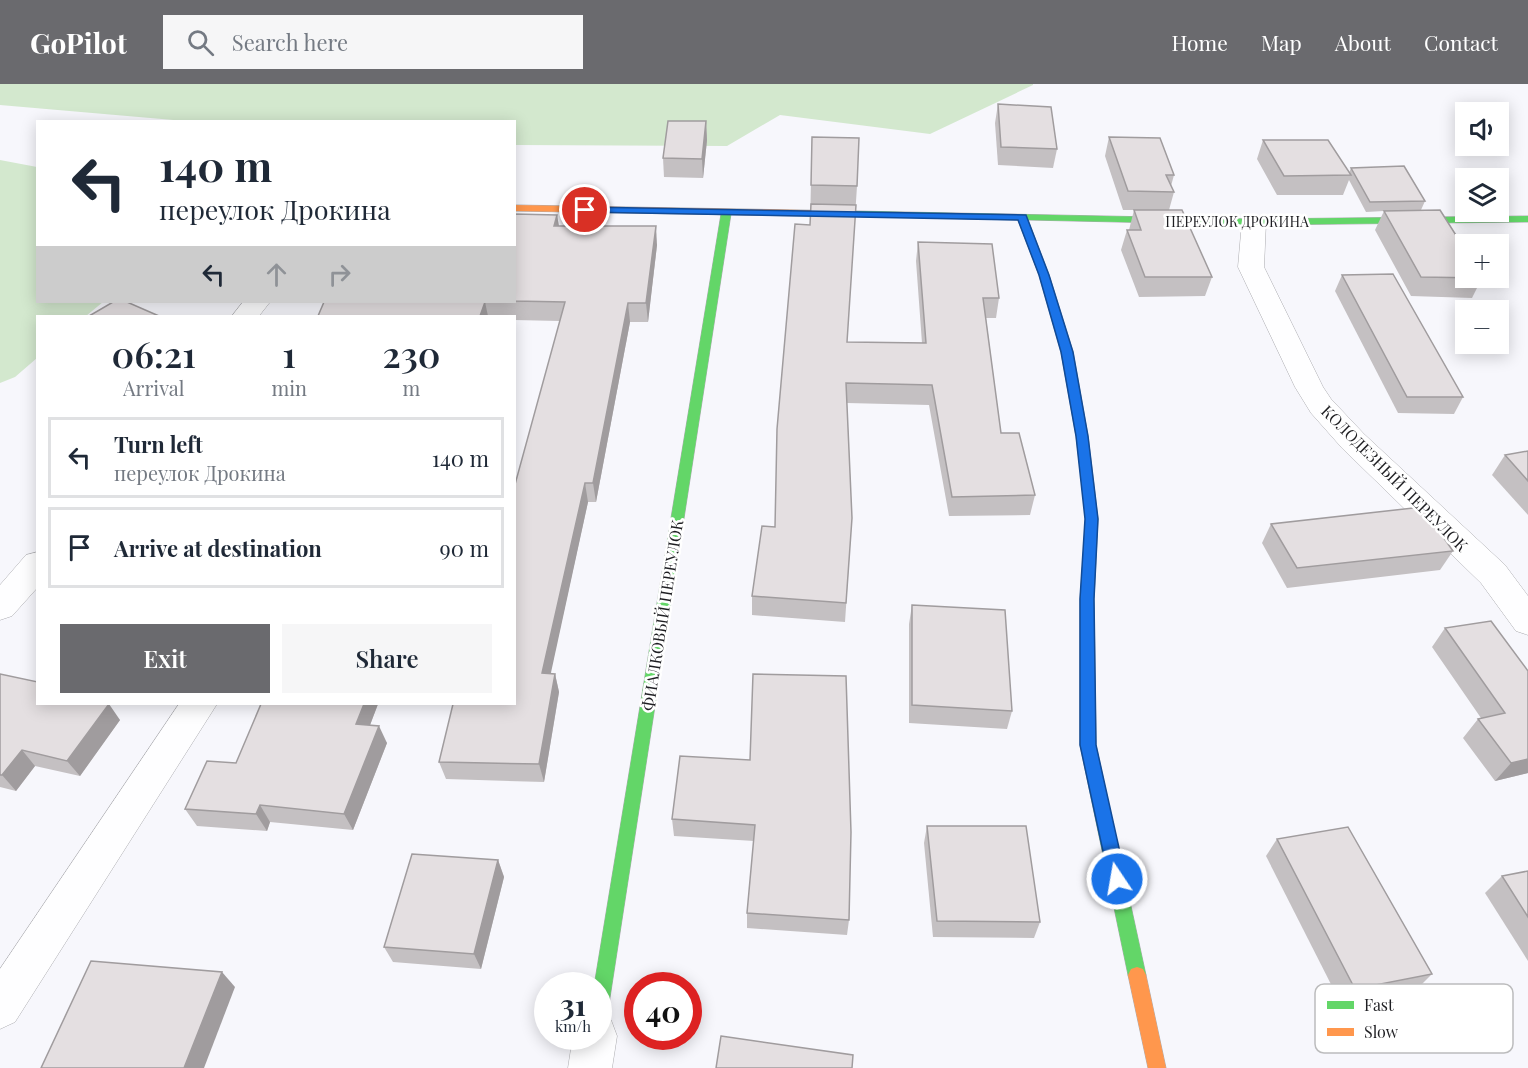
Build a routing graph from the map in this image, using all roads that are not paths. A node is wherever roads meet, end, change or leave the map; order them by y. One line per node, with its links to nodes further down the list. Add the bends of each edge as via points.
1 (516, 208): 2 (street, ПЕРЕУЛОК ДРОКИНА)
2 (726, 214): 3 (street, ПЕРЕУЛОК ДРОКИНА); 12 (street, ФИАЛКОВЫЙ ПЕРЕУЛОК)
3 (1022, 217): 5 (street, ПЕРЕУЛОК ДРОКИНА); 16 (street, via 1067,352 1082,436 1092,519 1087,599 1088,745)
4 (1528, 219): 5 (street, ПЕРЕУЛОК ДРОКИНА)
5 (1254, 222): 10 (street, КОЛОДЕЗНЫЙ ПЕРЕУЛОК, via 1251,267 1321,406 1493,573)
6 (256, 303): 7 (street)
7 (246, 315)
8 (36, 566): 9 (street)
9 (0, 607)
10 (1528, 622)
11 (198, 705): 13 (street)
12 (605, 972)
13 (0, 1007)
14 (593, 1050): 15 (street)
15 (590, 1068)
16 (1157, 1068)

